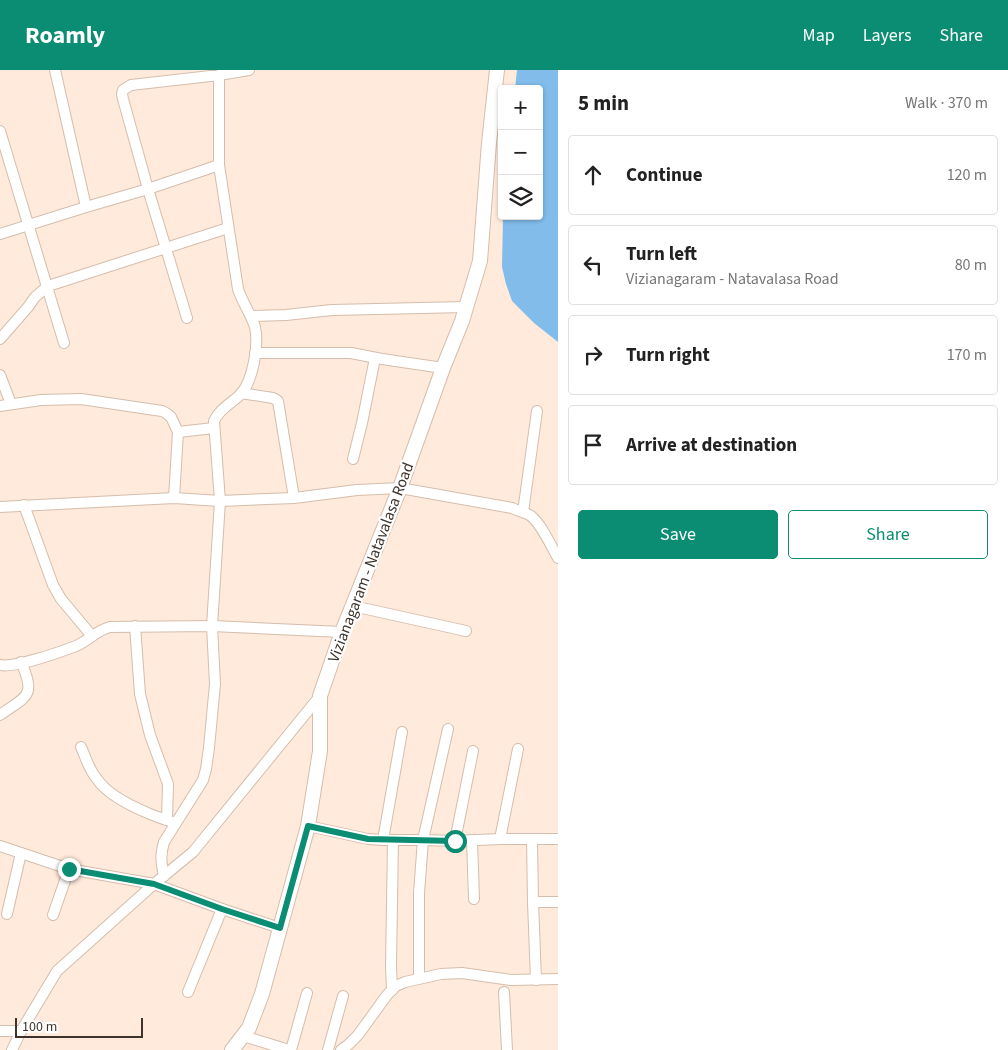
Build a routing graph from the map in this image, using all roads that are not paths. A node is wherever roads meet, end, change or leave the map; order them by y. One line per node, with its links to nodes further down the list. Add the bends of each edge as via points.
1 (55, 70): 9 (street)
2 (249, 70): 5 (street)
3 (497, 70): 15 (main road, Vizianagaram - Natavalasa Road, via 480,261)
4 (185, 74): 5 (street); 8 (street, via 131,85 123,90)
5 (219, 75): 7 (street)
6 (0, 131): 10 (street)
7 (219, 165): 8 (street); 11 (street)
8 (148, 189): 9 (street); 13 (street)
9 (86, 206): 10 (street)
10 (29, 225): 12 (street); 14 (street)
11 (228, 228): 13 (street); 16 (street, via 238,288)
12 (0, 234)
13 (166, 247): 14 (street); 17 (street)
14 (48, 286): 18 (street); 19 (street)
15 (466, 307): 16 (street, via 332,310); 22 (main road, Vizianagaram - Natavalasa Road)
16 (251, 316): 20 (street, via 256,338)
17 (186, 318)
18 (0, 339)
19 (64, 343)
20 (255, 353): 21 (street, via 351,353); 24 (street, via 247,384)
21 (375, 358): 22 (street); 29 (street)
22 (443, 368): 30 (main road, Vizianagaram - Natavalasa Road)
23 (0, 375): 25 (street)
24 (241, 393): 27 (street, via 216,417); 32 (street, via 278,401)
25 (5, 405): 28 (street, via 81,399 162,411 171,417)
26 (537, 411): 36 (street)
27 (214, 428): 28 (street); 33 (street)
28 (178, 432): 31 (street)
29 (353, 459)
30 (400, 488): 32 (street); 36 (street); 38 (main road, Vizianagaram - Natavalasa Road)
31 (174, 498): 33 (street); 34 (street)
32 (294, 498): 33 (street)
33 (220, 501): 40 (street)
34 (24, 505): 35 (street); 43 (street, via 53,585)
35 (0, 507)
36 (524, 512): 37 (street, via 538,523)
37 (558, 558)
38 (353, 606): 41 (street); 42 (main road, Vizianagaram - Natavalasa Road)
39 (135, 626): 40 (street); 43 (street, via 105,628); 53 (street, via 140,694 150,735 168,784)
40 (212, 626): 42 (street); 53 (street, via 215,684 206,769 202,780)
41 (466, 631)
42 (342, 632): 46 (main road, Vizianagaram - Natavalasa Road)
43 (92, 636): 44 (street, via 76,646)
44 (21, 662): 45 (street); 47 (street, via 29,684 28,694)
45 (0, 665)
46 (320, 696): 54 (main road, Vizianagaram - Natavalasa Road, via 320,751); 65 (street, via 193,852)
47 (0, 715)
48 (448, 729): 59 (street)
49 (402, 732): 58 (street)
50 (82, 747): 53 (street, via 89,768 104,788)
51 (518, 749): 55 (street)
52 (473, 751): 61 (street)
53 (171, 822): 65 (street, via 160,853)
54 (308, 826): 58 (street); 73 (main road, Vizianagaram - Natavalasa Road)
55 (500, 839): 56 (street); 60 (street)
56 (532, 839): 57 (street); 68 (street)
57 (558, 839)
58 (388, 840): 59 (street); 77 (street)
59 (423, 840): 61 (street); 74 (street)
60 (472, 840): 61 (street); 67 (street)
61 (455, 841)
62 (0, 846): 63 (street)
63 (21, 853): 64 (street); 71 (street)
64 (69, 869): 66 (street); 72 (street)
65 (164, 876): 66 (street)
66 (154, 884): 70 (street); 83 (street, via 57,971)
67 (474, 899)
68 (533, 902): 69 (street); 76 (street)
69 (558, 902)
70 (222, 909): 73 (street); 78 (street)
71 (7, 914)
72 (53, 916)
73 (280, 928): 84 (main road, Vizianagaram - Natavalasa Road, via 262,994)
74 (419, 978): 76 (street, via 462,973); 77 (street)
75 (558, 978): 76 (street)
76 (536, 980)
77 (392, 990): 89 (street, via 358,1035)
78 (188, 992)
79 (504, 992): 90 (street)
80 (307, 993): 87 (street)
81 (344, 996): 88 (street)
82 (0, 1031): 83 (street)
83 (21, 1031): 85 (street)
84 (243, 1036): 86 (main road, Vizianagaram - Natavalasa Road); 87 (street)
85 (12, 1050)
86 (232, 1050)
87 (290, 1050)
88 (328, 1050)
89 (341, 1050)
90 (507, 1050)

